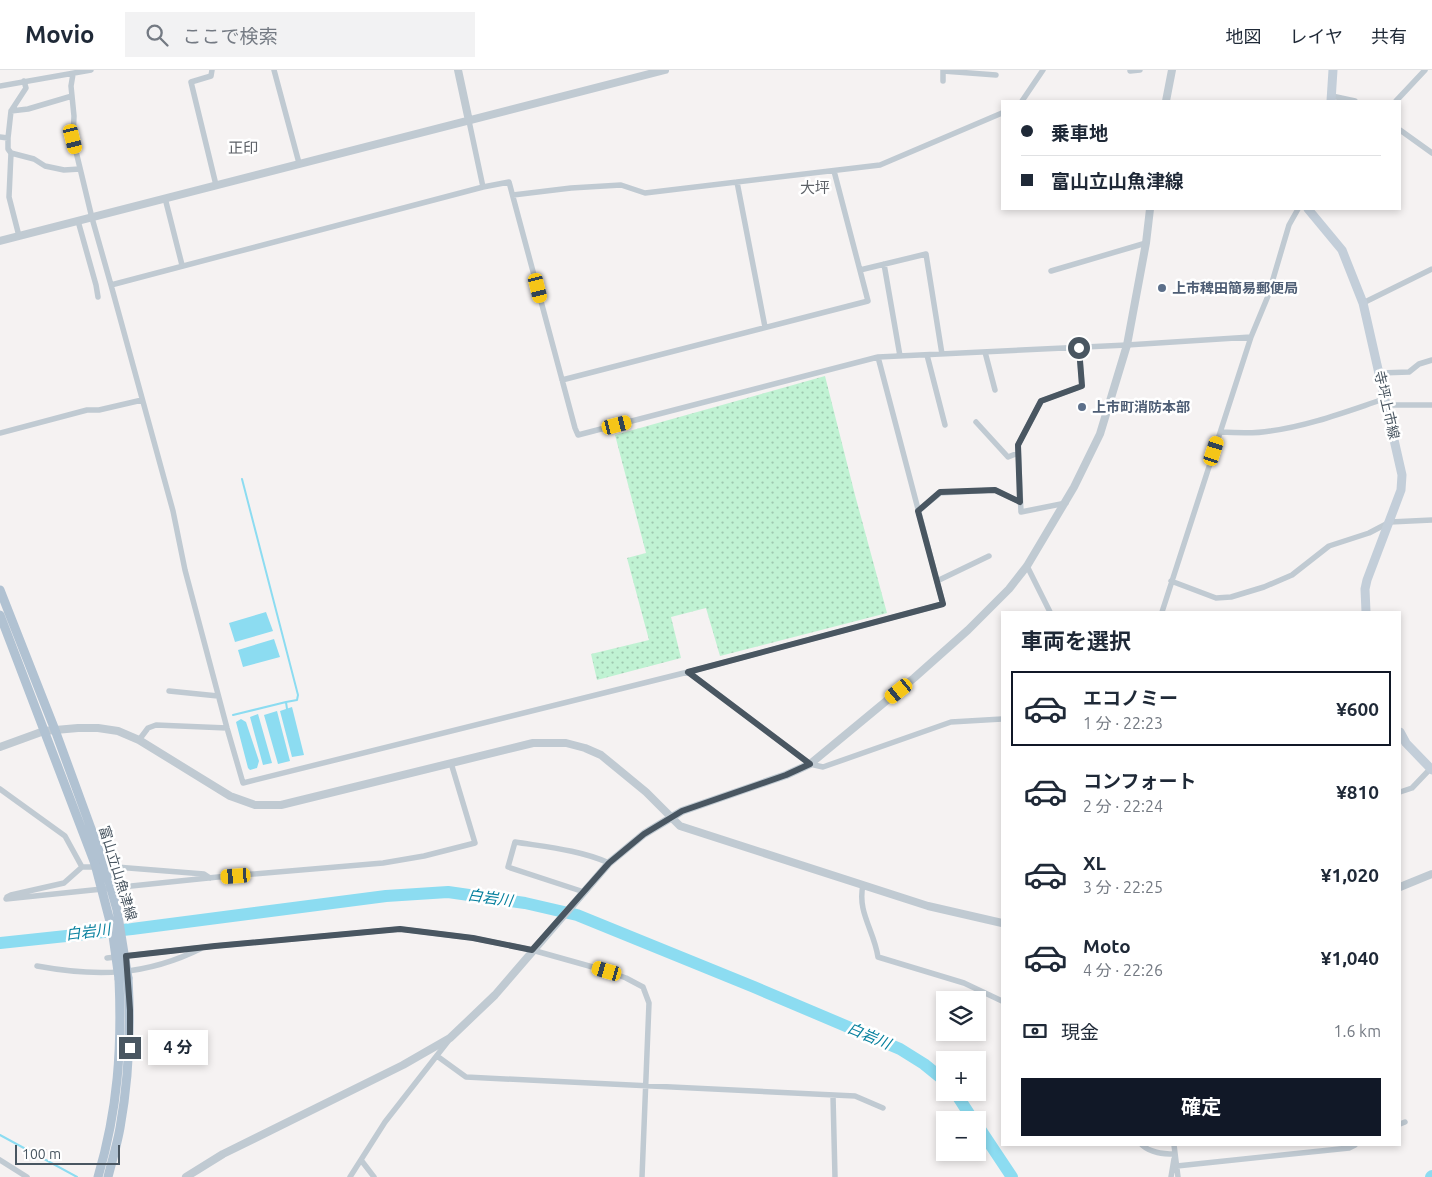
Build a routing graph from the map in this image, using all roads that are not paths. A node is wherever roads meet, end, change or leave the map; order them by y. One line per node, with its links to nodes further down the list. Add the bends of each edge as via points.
1 (91, 70): 13 (street)
2 (212, 70): 37 (street, via 211,76 191,82)
3 (274, 70): 33 (street)
4 (458, 70): 26 (street)
5 (665, 70): 26 (street)
6 (943, 70): 14 (street); 16 (street)
7 (1043, 70): 20 (street)
8 (1140, 70): 12 (street)
9 (1172, 70): 21 (street)
10 (1333, 70): 19 (main road)
11 (1425, 70): 23 (street)
12 (1130, 71)
13 (73, 74): 15 (street); 18 (street)
14 (996, 75)
15 (24, 81): 17 (street); 24 (street, via 26,88)
16 (943, 81)
17 (0, 86)
18 (72, 96): 24 (street); 34 (street, via 73,139)
19 (1332, 98): 22 (street)
20 (1023, 100)
21 (1166, 100)
22 (1347, 100)
23 (1397, 100)
24 (12, 111): 29 (street)
25 (1001, 113): 35 (street, via 880,165)
26 (469, 120): 33 (street); 38 (street)
27 (1401, 131): 32 (street)
28 (0, 137): 29 (street)
29 (8, 138): 31 (street)
30 (0, 150): 31 (street)
31 (10, 151): 34 (street, via 45,166); 46 (street, via 8,197)
32 (1432, 153)
33 (300, 164): 37 (street)
34 (80, 169): 44 (street)
35 (834, 171): 36 (street); 52 (street)
36 (737, 182): 39 (street, via 645,193 621,185); 57 (street)
37 (216, 185): 40 (street)
38 (483, 187): 39 (street, via 509,182); 50 (street)
39 (512, 195): 68 (street)
40 (165, 198): 44 (street); 50 (street)
41 (1150, 210): 48 (street)
42 (1297, 210): 58 (street, via 1288,225 1268,296)
43 (1309, 210): 56 (main road, 寺坪上市線, via 1342,250)
44 (92, 218): 45 (street); 54 (street)
45 (78, 221): 46 (street); 55 (street)
46 (19, 236): 47 (street)
47 (0, 241)
48 (1146, 243): 53 (street); 59 (street)
49 (884, 264): 52 (street); 62 (street, via 926,254); 64 (street)
50 (182, 265): 54 (street)
51 (1432, 269): 56 (street)
52 (860, 270): 57 (street, via 868,301)
53 (1051, 270)
54 (111, 285): 70 (street)
55 (98, 297)
56 (1363, 303): 67 (main road, 寺坪上市線)
57 (765, 327): 68 (street)
58 (1251, 337): 59 (street); 75 (street)
59 (1127, 345): 60 (street); 79 (street, via 1100,434)
60 (1079, 348): 61 (street); 77 (street, via 1082,386 1041,401 1018,445)
61 (985, 352): 62 (street); 69 (street)
62 (942, 354): 63 (street)
63 (927, 355): 64 (street); 74 (street)
64 (900, 356): 65 (street)
65 (878, 357): 68 (street, via 578,435); 80 (street)
66 (1432, 360): 67 (street, via 1409,372)
67 (1380, 373): 71 (main road, 寺坪上市線)
68 (562, 380)
69 (995, 390)
70 (142, 400): 76 (street, via 87,410); 94 (street)
71 (1387, 402): 72 (street, via 1392,405); 75 (street, via 1381,400 1322,420 1272,431); 82 (main road, 寺坪上市線, via 1402,475 1401,490)
72 (1432, 405)
73 (976, 422): 77 (street, via 1008,456)
74 (945, 425)
75 (1221, 432): 86 (street)
76 (0, 433)
77 (1018, 453): 78 (street)
78 (1020, 502): 79 (street, via 1021,512); 80 (street, via 995,490 940,492)
79 (1066, 503): 84 (street)
80 (918, 511): 85 (street)
81 (1432, 520): 82 (street)
82 (1390, 522): 86 (street, via 1369,533 1329,546 1292,575 1231,597 1216,598); 90 (main road, 寺坪上市線, via 1367,580)
83 (989, 556): 85 (street)
84 (1027, 566): 88 (street); 103 (street, via 968,630)
85 (937, 581): 92 (street, via 943,604)
86 (1172, 581): 89 (street)
87 (0, 590): 97 (main road, 富山立山魚津線)
88 (1050, 611)
89 (1162, 611)
90 (1366, 611)
91 (0, 615): 98 (main road, 富山立山魚津線)
92 (688, 672): 96 (street, via 243,782); 103 (street)
93 (169, 691): 94 (street)
94 (218, 696): 96 (street)
95 (1001, 719): 103 (street, via 951,722 823,767)
96 (227, 728): 100 (street, via 156,725 148,728)
97 (55, 730): 98 (street); 100 (street, via 98,728 118,731); 109 (main road, 富山立山魚津線)
98 (44, 731): 101 (street); 109 (main road, 富山立山魚津線)
99 (1401, 734): 104 (main road)
100 (139, 740): 102 (street, via 230,796 255,804 281,805 307,800)
101 (0, 747)
102 (451, 763): 107 (street, via 533,743 566,743 601,755); 112 (street, via 475,843 383,863)
103 (810, 764): 107 (street)
104 (1432, 768): 106 (street, via 1412,788)
105 (0, 789): 110 (street, via 66,836)
106 (1401, 792)
107 (671, 817): 108 (street); 113 (street, via 680,826)
108 (609, 863): 116 (street); 116 (street, via 566,850 515,842 508,867)
109 (100, 864): 115 (main road, 富山立山魚津線, bridge)
110 (82, 868): 112 (street, via 204,874); 115 (street, via 64,883 11,895 6,899)
111 (1432, 874): 114 (street)
112 (210, 878): 115 (street)
113 (863, 886): 117 (street, via 928,906); 124 (street, via 862,908 878,956 964,983)
114 (1401, 887)
115 (107, 888): 120 (main road, 富山立山魚津線, bridge); 121 (main road, 富山立山魚津線, bridge, via 112,929)
116 (584, 892): 119 (street)
117 (1001, 923)
118 (206, 946): 119 (street, via 400,929 473,938); 120 (street); 122 (street, via 186,956 140,970 87,973)
119 (532, 950): 125 (street, via 495,995); 127 (street, via 607,971 643,987 649,1003)
120 (130, 955): 121 (street, bridge); 123 (main road, 富山立山魚津線, bridge)
121 (111, 957): 123 (main road, 富山立山魚津線, bridge)
122 (36, 966)
123 (124, 978): 138 (main road, 富山立山魚津線, via 116,1096); 139 (main road, 富山立山魚津線, via 130,1029 127,1084)
124 (1001, 1002)
125 (450, 1038): 126 (street); 140 (street, via 403,1065 223,1154)
126 (437, 1056): 127 (street, via 466,1076); 135 (street, via 385,1122)
127 (646, 1086): 128 (street); 143 (street)
128 (833, 1096): 129 (street, via 855,1096); 144 (street)
129 (883, 1108)
130 (1143, 1146): 133 (street, via 1160,1154)
131 (1174, 1146): 133 (street)
132 (1353, 1146): 136 (street)
133 (1175, 1154): 136 (street); 145 (street)
134 (0, 1160): 137 (street)
135 (361, 1160): 141 (street); 142 (street)
136 (1177, 1166): 146 (street)
137 (27, 1177)
138 (98, 1177)
139 (108, 1177)
140 (186, 1177)
141 (350, 1177)
142 (374, 1177)
143 (642, 1177)
144 (834, 1177)
145 (1171, 1177)
146 (1178, 1177)

